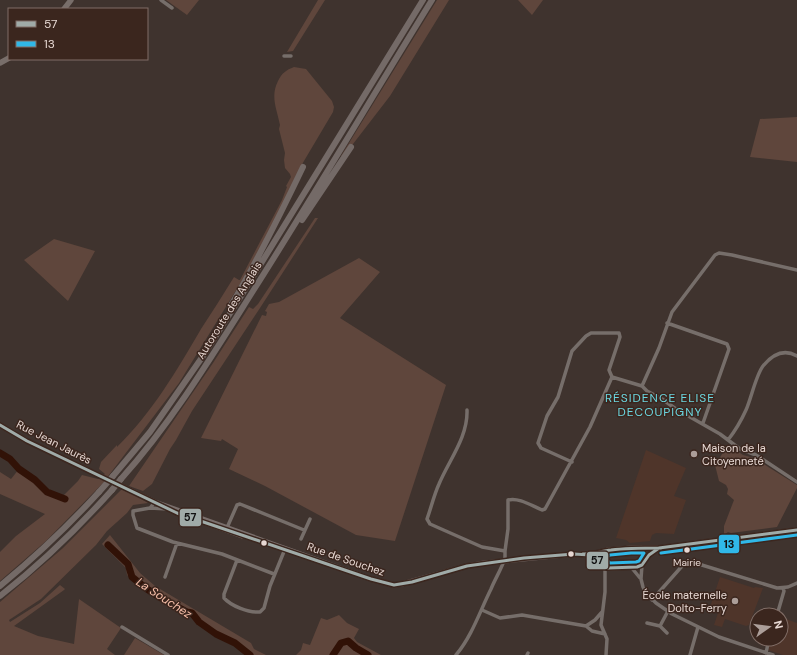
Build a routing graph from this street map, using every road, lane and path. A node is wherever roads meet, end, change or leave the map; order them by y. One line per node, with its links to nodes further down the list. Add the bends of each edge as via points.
1 (71, 0): 5 (main road)
2 (161, 0): 6 (street)
3 (423, 0): 14 (highway, Autoroute des Anglais)
4 (432, 0): 11 (highway, Autoroute des Anglais)
5 (65, 8)
6 (172, 8)
7 (284, 56): 8 (street)
8 (291, 56)
9 (352, 147): 11 (highway, via 322,193)
10 (303, 167): 14 (highway, via 272,232)
11 (284, 242): 51 (highway, Autoroute des Anglais, bridge, via 192,387 121,480 68,537)
12 (797, 270): 13 (street, via 719,253 672,312)
13 (667, 324): 17 (street); 19 (street, via 727,344 729,350)
14 (219, 330): 49 (highway, Autoroute des Anglais, bridge, via 187,381 150,432 113,476 47,544)
15 (797, 356): 21 (street, via 790,352 780,353 774,355 762,367 746,410)
16 (612, 377): 17 (street); 22 (street); 22 (street, via 609,370 620,334 591,333 571,354 558,397 547,416 538,443 541,448)
17 (642, 386): 19 (street)
18 (466, 410): 36 (street, via 467,420 457,450 439,484 427,519 430,524 482,547)
19 (703, 423): 21 (street)
20 (0, 425): 24 (main road, Rue Jean Jaurès, via 27,441)
21 (728, 440): 23 (street)
22 (572, 462): 36 (street, via 545,509 513,499 508,500)
23 (797, 482)
24 (155, 502): 25 (street); 26 (main road, Rue de Souchez); 28 (main road, Rue de Souchez)
25 (150, 508): 26 (street); 32 (street, via 135,510 132,513 137,528)
26 (168, 509): 28 (main road, Rue de Souchez)
27 (310, 519): 29 (street)
28 (226, 529): 29 (street, via 237,505 240,504); 35 (main road, Rue de Souchez, via 275,548)
29 (304, 530): 31 (street)
30 (797, 530): 34 (main road)
31 (301, 539)
32 (177, 543): 40 (street); 46 (street)
33 (641, 548): 34 (main road); 37 (main road, Rue de Souchez); 39 (main road)
34 (659, 548): 39 (main road)
35 (285, 549): 41 (main road, Rue de Souchez, via 394,585 467,566); 45 (street)
36 (505, 551): 41 (street)
37 (604, 552): 38 (main road, Rue de Souchez); 42 (main road, via 601,556)
38 (590, 555): 41 (main road, Rue de Souchez, via 574,554); 42 (main road)
39 (646, 558): 43 (main road)
40 (237, 560): 45 (street); 45 (street, via 224,598 251,611 260,612 264,608)
41 (504, 561): 54 (street)
42 (604, 565): 44 (main road, via 609,568); 56 (street, via 606,592)
43 (642, 565): 44 (main road); 47 (street)
44 (631, 567): 47 (street)
45 (274, 574)
46 (165, 577)
47 (641, 579): 52 (street, via 646,593)
48 (797, 583): 50 (street)
49 (0, 586)
50 (783, 588): 52 (street, via 692,562 683,565); 53 (street)
51 (0, 596)
52 (652, 600): 55 (street)
53 (780, 607)
54 (482, 610): 58 (street, via 500,618 522,616); 67 (street)
55 (668, 611): 59 (street); 61 (street)
56 (602, 612): 58 (street); 63 (street, via 601,625)
57 (648, 623): 59 (street)
58 (586, 626): 63 (street, via 592,631)
59 (660, 626): 62 (street)
60 (122, 627): 66 (street)
61 (698, 627): 65 (street); 69 (street)
62 (667, 632)
63 (605, 634): 68 (street)
64 (767, 647): 65 (street)
65 (766, 653): 70 (street)
66 (168, 655)
67 (456, 655)
68 (606, 655)
69 (690, 655)
70 (773, 655)

